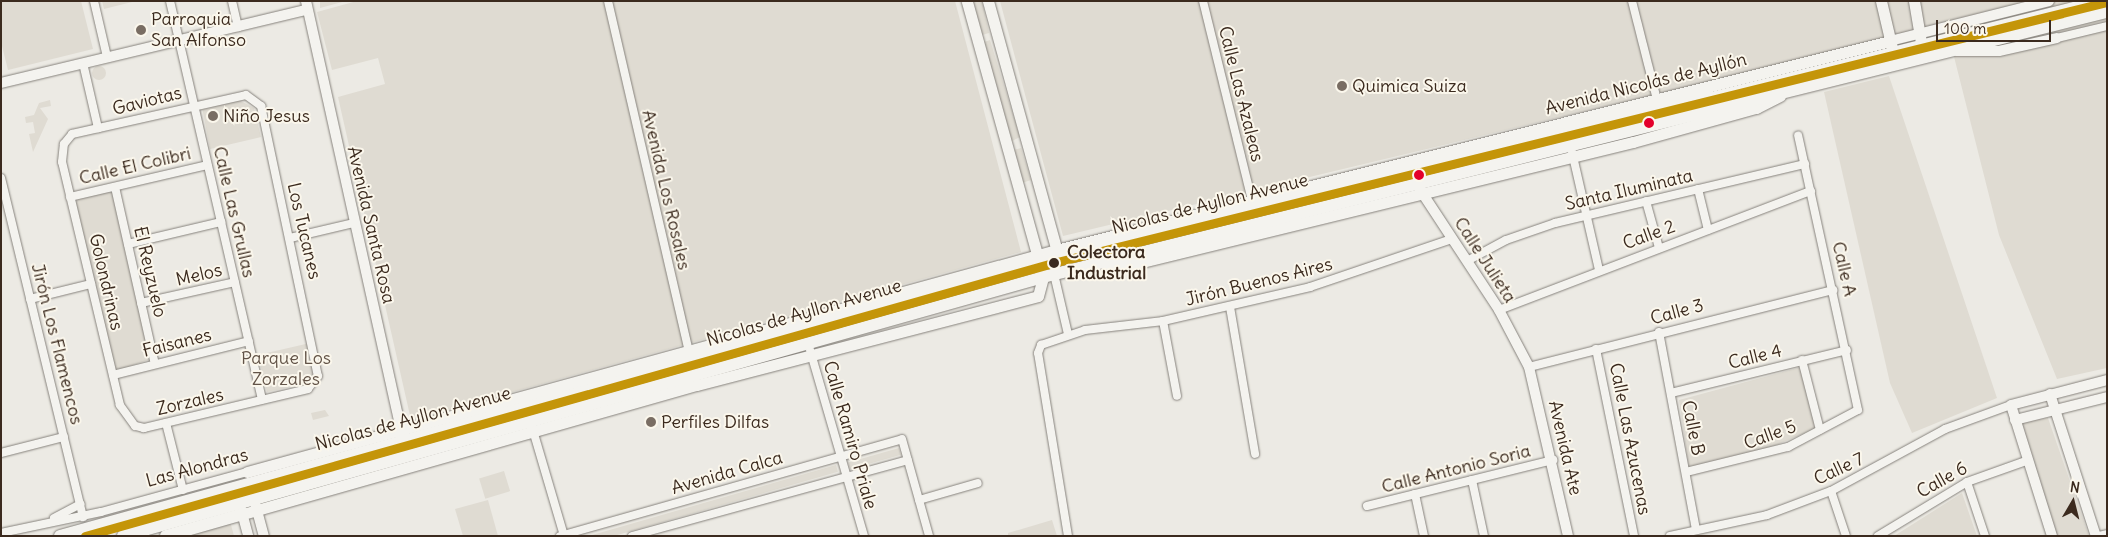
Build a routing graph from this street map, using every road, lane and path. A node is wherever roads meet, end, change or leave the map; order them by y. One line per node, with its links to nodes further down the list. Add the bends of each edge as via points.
1 (94, 1): 25 (street)
2 (170, 1): 21 (street, Calle Las Grullas)
3 (232, 1): 17 (street)
4 (608, 1): 80 (street, Avenida Los Rosales)
5 (967, 1): 19 (main road)
6 (988, 1): 18 (main road)
7 (1203, 1): 47 (street, Calle Las Azaleas)
8 (1632, 1): 30 (street)
9 (1880, 1): 24 (main road)
10 (1914, 1): 22 (main road)
11 (2049, 1): 15 (street)
12 (2102, 1): 15 (main road, Nicolas de Ayllon Avenue)
13 (306, 6): 17 (street); 50 (street, Avenida Santa Rosa)
14 (2107, 12): 15 (main road, Nicolas de Ayllon Avenue)
15 (2024, 20): 22 (main road, Nicolas de Ayllon Avenue); 23 (main road, Nicolas de Ayllon Avenue)
16 (2107, 26): 20 (street, Nicolas de Ayllon Avenue)
17 (238, 27): 21 (street)
18 (997, 33): 19 (main road); 33 (main road)
19 (977, 37): 34 (main road)
20 (2057, 38): 23 (street, Nicolas de Ayllon Avenue, via 1999,51)
21 (178, 41): 25 (street); 29 (street, Calle Las Grullas)
22 (1922, 46): 23 (main road, Nicolas de Ayllon Avenue); 24 (main road, Nicolas de Ayllon Avenue)
23 (1955, 50)
24 (1893, 53): 30 (main road, Nicolas de Ayllon Avenue); 30 (main road, Nicolas de Ayllon Avenue, via 1800,87)
25 (107, 57): 26 (street)
26 (83, 63): 27 (street); 31 (street)
27 (1, 83)
28 (246, 95): 29 (street, Gaviotas); 52 (street, Los Tucanes, via 260,106)
29 (194, 105): 31 (street, Gaviotas); 38 (street, Calle Las Grullas)
30 (1661, 116): 36 (main road, Nicolas de Ayllon Avenue); 39 (main road, Nicolas de Ayllon Avenue); 47 (main road, Avenida Nicolás de Ayllón)
31 (98, 128): 35 (street, Gaviotas, via 69,136)
32 (1798, 135): 37 (street, Calle A)
33 (1026, 138): 34 (main road); 58 (main road)
34 (1006, 144): 58 (main road)
35 (62, 148): 45 (street, Golondrinas)
36 (1571, 151): 42 (main road, Nicolas de Ayllon Avenue); 48 (street)
37 (1805, 164): 43 (street, Santa Iluminata); 44 (street, Calle A)
38 (208, 165): 41 (street, Calle El Colibri); 49 (street, Calle Las Grullas)
39 (1410, 173): 42 (street, Calle Julieta); 47 (main road, Nicolas de Ayllon Avenue)
40 (1, 178): 64 (street, Jirón Los Flamencos)
41 (115, 187): 45 (street, Calle El Colibri); 54 (street, El Reyzuelo)
42 (1419, 189): 47 (main road, Nicolas de Ayllon Avenue); 53 (street, Calle Julieta); 57 (main road, via 1134,264)
43 (1698, 189): 46 (street, Santa Iluminata); 51 (street)
44 (1811, 191): 51 (street, Calle 2); 62 (street, Calle A)
45 (70, 197): 61 (street, Golondrinas)
46 (1646, 201): 48 (street, Santa Iluminata); 55 (street)
47 (1255, 212): 57 (main road, Nicolas de Ayllon Avenue); 58 (main road, Nicolas de Ayllon Avenue)
48 (1587, 216): 56 (street, Santa Iluminata, via 1528,232); 59 (street)
49 (221, 222): 54 (street); 60 (street, Calle Las Grullas)
50 (354, 223): 52 (street); 100 (street, Avenida Santa Rosa)
51 (1708, 230): 55 (street, Calle 2)
52 (290, 238): 84 (street, Los Tucanes, via 320,367)
53 (1452, 239): 56 (street, Calle Julieta); 66 (street, Jirón Buenos Aires, via 1324,283)
54 (128, 244): 65 (street, El Reyzuelo)
55 (1659, 248): 59 (street, Calle 2)
56 (1467, 262): 67 (street, Calle Julieta)
57 (1099, 263): 58 (main road, Nicolas de Ayllon Avenue)
58 (1050, 265): 63 (main road, Nicolas de Ayllon Avenue); 70 (street); 75 (main road, Nicolas de Ayllon Avenue, via 1038,296); 80 (main road, Nicolas de Ayllon Avenue)
59 (1599, 270): 67 (street, Calle 2)
60 (235, 282): 65 (street, Melos); 71 (street, Calle Las Grullas)
61 (91, 284): 64 (street); 81 (street, Golondrinas)
62 (1833, 290): 69 (street, Calle 3); 74 (street, Calle A)
63 (955, 295): 72 (main road, Nicolas de Ayllon Avenue); 80 (main road, Nicolas de Ayllon Avenue)
64 (30, 299): 101 (street, Jirón Los Flamencos)
65 (141, 303): 77 (street, El Reyzuelo)
66 (1230, 307): 68 (street, Jirón Buenos Aires); 103 (street)
67 (1499, 310): 79 (street, Calle Julieta)
68 (1163, 321): 70 (street, Jirón Buenos Aires); 88 (street)
69 (1659, 332): 73 (street, Calle 3); 86 (street, Calle B)
70 (1068, 334): 139 (street, Jirón Buenos Aires, via 1041,345 1038,353)
71 (249, 341): 77 (street, Faisanes); 90 (street, Calle Las Grullas)
72 (808, 342): 75 (street, Calle Ramiro Priale); 80 (main road, Nicolas de Ayllon Avenue)
73 (1596, 348): 79 (street, Calle 3); 143 (street, Calle Las Azucenas)
74 (1847, 350): 76 (street, Calle 4); 92 (street, Calle A)
75 (812, 356): 80 (main road, Nicolas de Ayllon Avenue); 105 (street, Calle Ramiro Priale)
76 (1802, 360): 86 (street, Calle 4); 99 (street)
77 (155, 364): 81 (street, Faisanes)
78 (653, 364): 80 (main road, Nicolas de Ayllon Avenue); 82 (main road); 100 (main road, Nicolas de Ayllon Avenue)
79 (1529, 367): 107 (street, Avenida Ate)
80 (692, 369): 82 (main road, Nicolas de Ayllon Avenue); 85 (main road, Nicolas de Ayllon Avenue); 94 (main road, Nicolas de Ayllon Avenue)
81 (113, 375): 96 (street, Golondrinas)
82 (633, 378): 100 (main road, Nicolas de Ayllon Avenue)
83 (2107, 380): 87 (street)
84 (316, 381): 90 (street, Zorzales, via 308,389)
85 (639, 392): 94 (main road); 98 (main road, Nicolas de Ayllon Avenue)
86 (1671, 393): 110 (street, Calle B)
87 (2050, 394): 91 (street); 93 (street)
88 (1178, 396)
89 (2107, 397): 93 (street)
90 (262, 400): 97 (street, Zorzales)
91 (2011, 404): 95 (street); 117 (street, Calle 7, via 1945,429)
92 (1858, 410): 99 (street, Calle 5)
93 (2055, 410): 95 (street); 149 (street)
94 (601, 411): 98 (main road, Nicolas de Ayllon Avenue)
95 (2015, 420): 108 (street)
96 (127, 421): 97 (street, Zorzales, via 144,428)
97 (166, 423): 116 (street)
98 (532, 426): 104 (main road, Nicolas de Ayllon Avenue); 121 (main road, Nicolas de Ayllon Avenue); 132 (street)
99 (1820, 430): 110 (street, Calle 5, via 1755,458)
100 (402, 435): 104 (street, Avenida Santa Rosa); 109 (main road, Las Alondras); 115 (main road, Nicolas de Ayllon Avenue)
101 (64, 437): 102 (street); 120 (street, Jirón Los Flamencos)
102 (1, 453)
103 (1255, 454)
104 (407, 455): 121 (main road, Nicolas de Ayllon Avenue)
105 (842, 456): 106 (street, Avenida Calca, via 902,439); 111 (street, Calle Ramiro Priale); 132 (street, Avenida Calca)
106 (908, 460): 111 (street, Avenida Calca); 119 (street)
107 (1553, 460): 112 (street, Calle Antonio Soria); 142 (street, Avenida Ate)
108 (2026, 460): 114 (street, Calle 6); 148 (street)
109 (247, 472): 115 (main road); 116 (street, Las Alondras)
110 (1686, 472): 127 (street, Calle B)
111 (848, 476): 136 (street, Avenida Calca); 137 (street, Calle Ramiro Priale)
112 (1472, 480): 118 (street, Calle Antonio Soria); 141 (street)
113 (978, 482): 119 (street)
114 (1967, 482): 146 (street, Calle 6); 147 (street)
115 (242, 485): 126 (main road, Nicolas de Ayllon Avenue)
116 (183, 490): 124 (street, Las Alondras)
117 (1831, 491): 127 (street, Calle 7, via 1767,515); 145 (street)
118 (1415, 494): 122 (street, Calle Antonio Soria); 140 (street)
119 (919, 500): 138 (street)
120 (80, 504): 125 (street); 126 (street, Jirón Los Flamencos)
121 (255, 505): 123 (main road, Nicolas de Ayllon Avenue); 131 (street)
122 (1367, 506)
123 (241, 509): 129 (street); 134 (main road, Nicolas de Ayllon Avenue); 135 (main road)
124 (102, 512): 126 (main road)
125 (52, 519): 126 (street); 128 (street)
126 (85, 522): 133 (main road, Nicolas de Ayllon Avenue)
127 (1692, 532): 144 (street, Calle 7)
128 (1, 533)
129 (248, 534): 131 (street)
130 (2107, 534): 149 (street)
131 (264, 535)
132 (563, 535)
133 (60, 536)
134 (124, 536)
135 (166, 536)
136 (632, 536)
137 (864, 536)
138 (929, 536)
139 (1068, 536)
140 (1424, 536)
141 (1484, 536)
142 (1568, 536)
143 (1634, 536)
144 (1670, 536)
145 (1846, 536)
146 (1878, 536)
147 (1985, 536)
148 (2052, 536)
149 (2098, 536)

